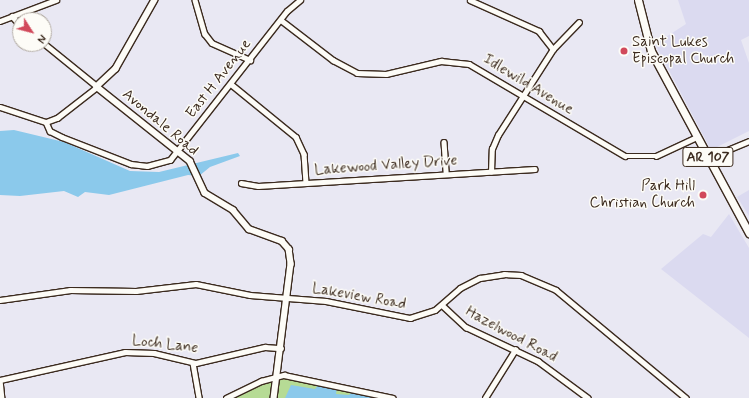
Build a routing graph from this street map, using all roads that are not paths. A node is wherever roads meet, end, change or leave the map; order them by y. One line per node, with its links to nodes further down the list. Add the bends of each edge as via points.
1 (56, 0): 7 (street)
2 (155, 0): 16 (street, via 116,69)
3 (195, 0): 14 (street, via 205,34 212,43)
4 (300, 0): 9 (street, East H Avenue)
5 (470, 0): 12 (street, via 539,31)
6 (638, 0): 20 (main road, AR 107, via 651,51)
7 (23, 12)
8 (12, 16): 10 (street)
9 (281, 20): 14 (street, East H Avenue); 17 (street, Idlewild Avenue, via 333,60 357,73 377,75 433,63 458,62 479,68)
10 (0, 21)
11 (579, 22): 12 (street)
12 (552, 49): 17 (street)
13 (52, 50): 16 (street, Avondale Road)
14 (250, 60): 15 (street, East H Avenue)
15 (231, 84): 23 (street, East H Avenue); 29 (street, via 296,137 304,154)
16 (97, 87): 19 (street, via 57,118); 23 (street, Avondale Road)
17 (523, 95): 20 (street, Idlewild Avenue, via 609,149 629,156 664,154); 26 (street, via 494,141)
18 (0, 107): 19 (street)
19 (46, 122): 23 (street, East H Avenue, via 50,131 62,137 131,164 160,164 174,158)
20 (697, 137): 24 (main road, AR 107)
21 (749, 140): 24 (street)
22 (444, 142): 27 (street)
23 (179, 152): 31 (street, Avondale Road, via 192,164 205,193 233,210 249,229 286,245 291,258)
24 (708, 158): 30 (main road, AR 107)
25 (534, 169): 26 (street, Lakewood Valley Drive)
26 (491, 172): 27 (street, Lakewood Valley Drive)
27 (446, 174): 29 (street, Lakewood Valley Drive)
28 (241, 183): 29 (street, Lakewood Valley Drive, via 258,186)
29 (306, 183)
30 (749, 233)
31 (287, 298): 32 (street, Lakeview Road, via 250,295 196,284 136,291 70,290); 33 (street, Lakeview Road, via 326,301 410,318 429,314); 34 (street, Avondale Road)
32 (0, 300)
33 (442, 305): 35 (street, Hazelwood Road, via 466,328); 46 (street, Lakeview Road, via 460,288 484,277 504,274 535,279 556,290)
34 (281, 348): 36 (street, Loch Lane, via 265,347); 37 (street, Avondale Road)
35 (515, 350): 44 (street); 45 (street, Hazelwood Road, via 547,366)
36 (192, 363): 38 (street, Loch Lane, via 154,353 125,352); 40 (street)
37 (278, 376): 41 (street, via 261,380); 42 (street, Avondale Road); 43 (street, via 296,376)
38 (0, 380): 39 (street)
39 (2, 398)
40 (199, 398)
41 (226, 398)
42 (274, 398)
43 (393, 398)
44 (485, 398)
45 (588, 398)
46 (686, 398)

